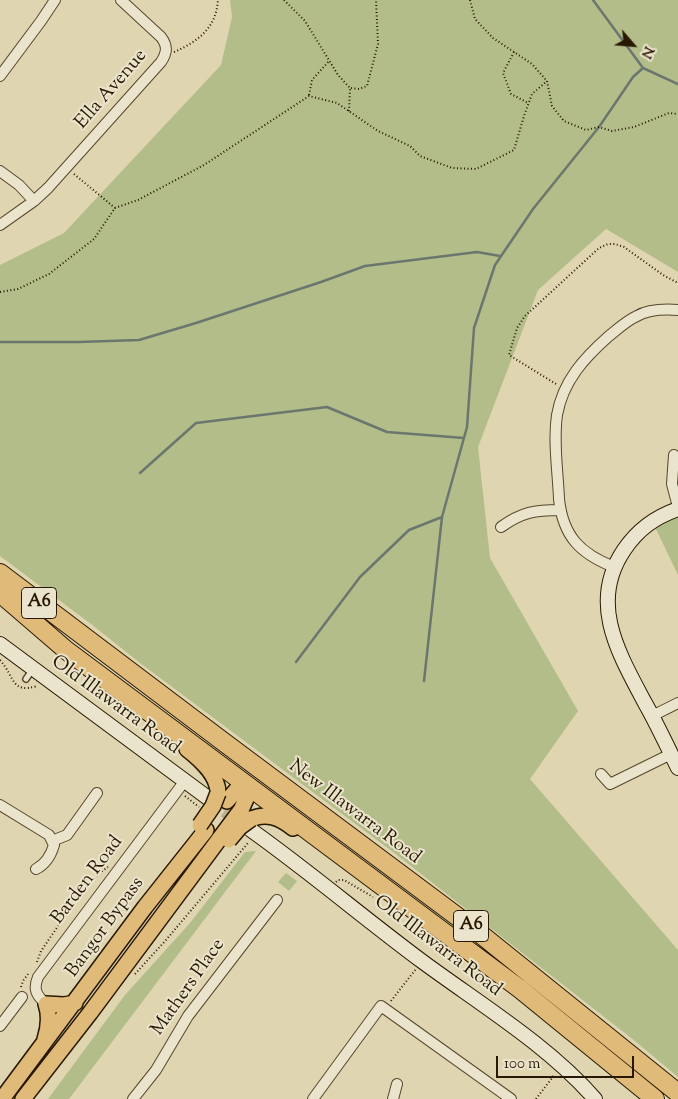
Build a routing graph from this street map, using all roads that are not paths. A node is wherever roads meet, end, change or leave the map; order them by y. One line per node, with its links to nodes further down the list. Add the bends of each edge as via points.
1 (55, 0): 3 (street)
2 (121, 0): 5 (street, Ella Avenue, via 166,43 166,55)
3 (0, 76)
4 (0, 171): 5 (street)
5 (34, 201): 6 (street, Ella Avenue)
6 (0, 224)
7 (678, 310): 10 (street, via 647,312 628,321 588,355 575,371 559,406 556,426)
8 (674, 455): 9 (street, via 672,484)
9 (678, 508): 12 (street, via 639,531)
10 (560, 510): 11 (street, via 532,511); 12 (street, via 565,527 576,544 594,559)
11 (501, 527)
12 (614, 567): 17 (street, via 608,596 611,629)
13 (0, 573): 20 (highway, New Illawarra Road / A6)
14 (0, 593): 18 (highway, A6, via 66,650)
15 (0, 644): 23 (street, Old Illawarra Road, via 30,674)
16 (678, 703): 17 (street)
17 (652, 716): 19 (street)
18 (164, 723): 24 (highway, A6); 27 (main road, via 172,737 196,756 216,782)
19 (671, 754): 21 (street); 22 (street, via 610,784)
20 (257, 767): 24 (highway); 39 (highway, New Illawarra Road / A6, via 478,932)
21 (678, 768)
22 (600, 774)
23 (180, 785): 27 (street, Old Illawarra Road); 35 (street, Barden Road, via 38,977 36,993)
24 (247, 785): 27 (main road, Bangor Bypass); 28 (main road, Bangor Bypass); 30 (highway, A6)
25 (97, 793): 29 (street, via 67,834)
26 (0, 805): 29 (street)
27 (210, 809): 34 (main road, Bangor Bypass, via 145,907)
28 (248, 826): 30 (main road, via 265,815 287,823 312,844); 41 (main road, Bangor Bypass, bridge, via 223,841 178,893); 46 (street, Old Illawarra Road, via 519,1032)
29 (52, 841): 31 (street, via 51,856)
30 (331, 848): 47 (highway, A6, via 520,989)
31 (36, 869)
32 (277, 900): 42 (street, Mathers Place, via 188,1016 156,1070)
33 (22, 997): 36 (street)
34 (75, 1003): 35 (main road); 37 (main road, Bangor Bypass)
35 (46, 1004): 37 (main road, via 49,1023)
36 (0, 1026)
37 (44, 1043): 40 (main road, Bangor Bypass)
38 (397, 1084): 44 (street)
39 (678, 1093)
40 (2, 1099)
41 (23, 1099)
42 (133, 1099)
43 (314, 1099): 45 (street, via 383,1007)
44 (393, 1099)
45 (510, 1099)
46 (595, 1099)
47 (655, 1099)

